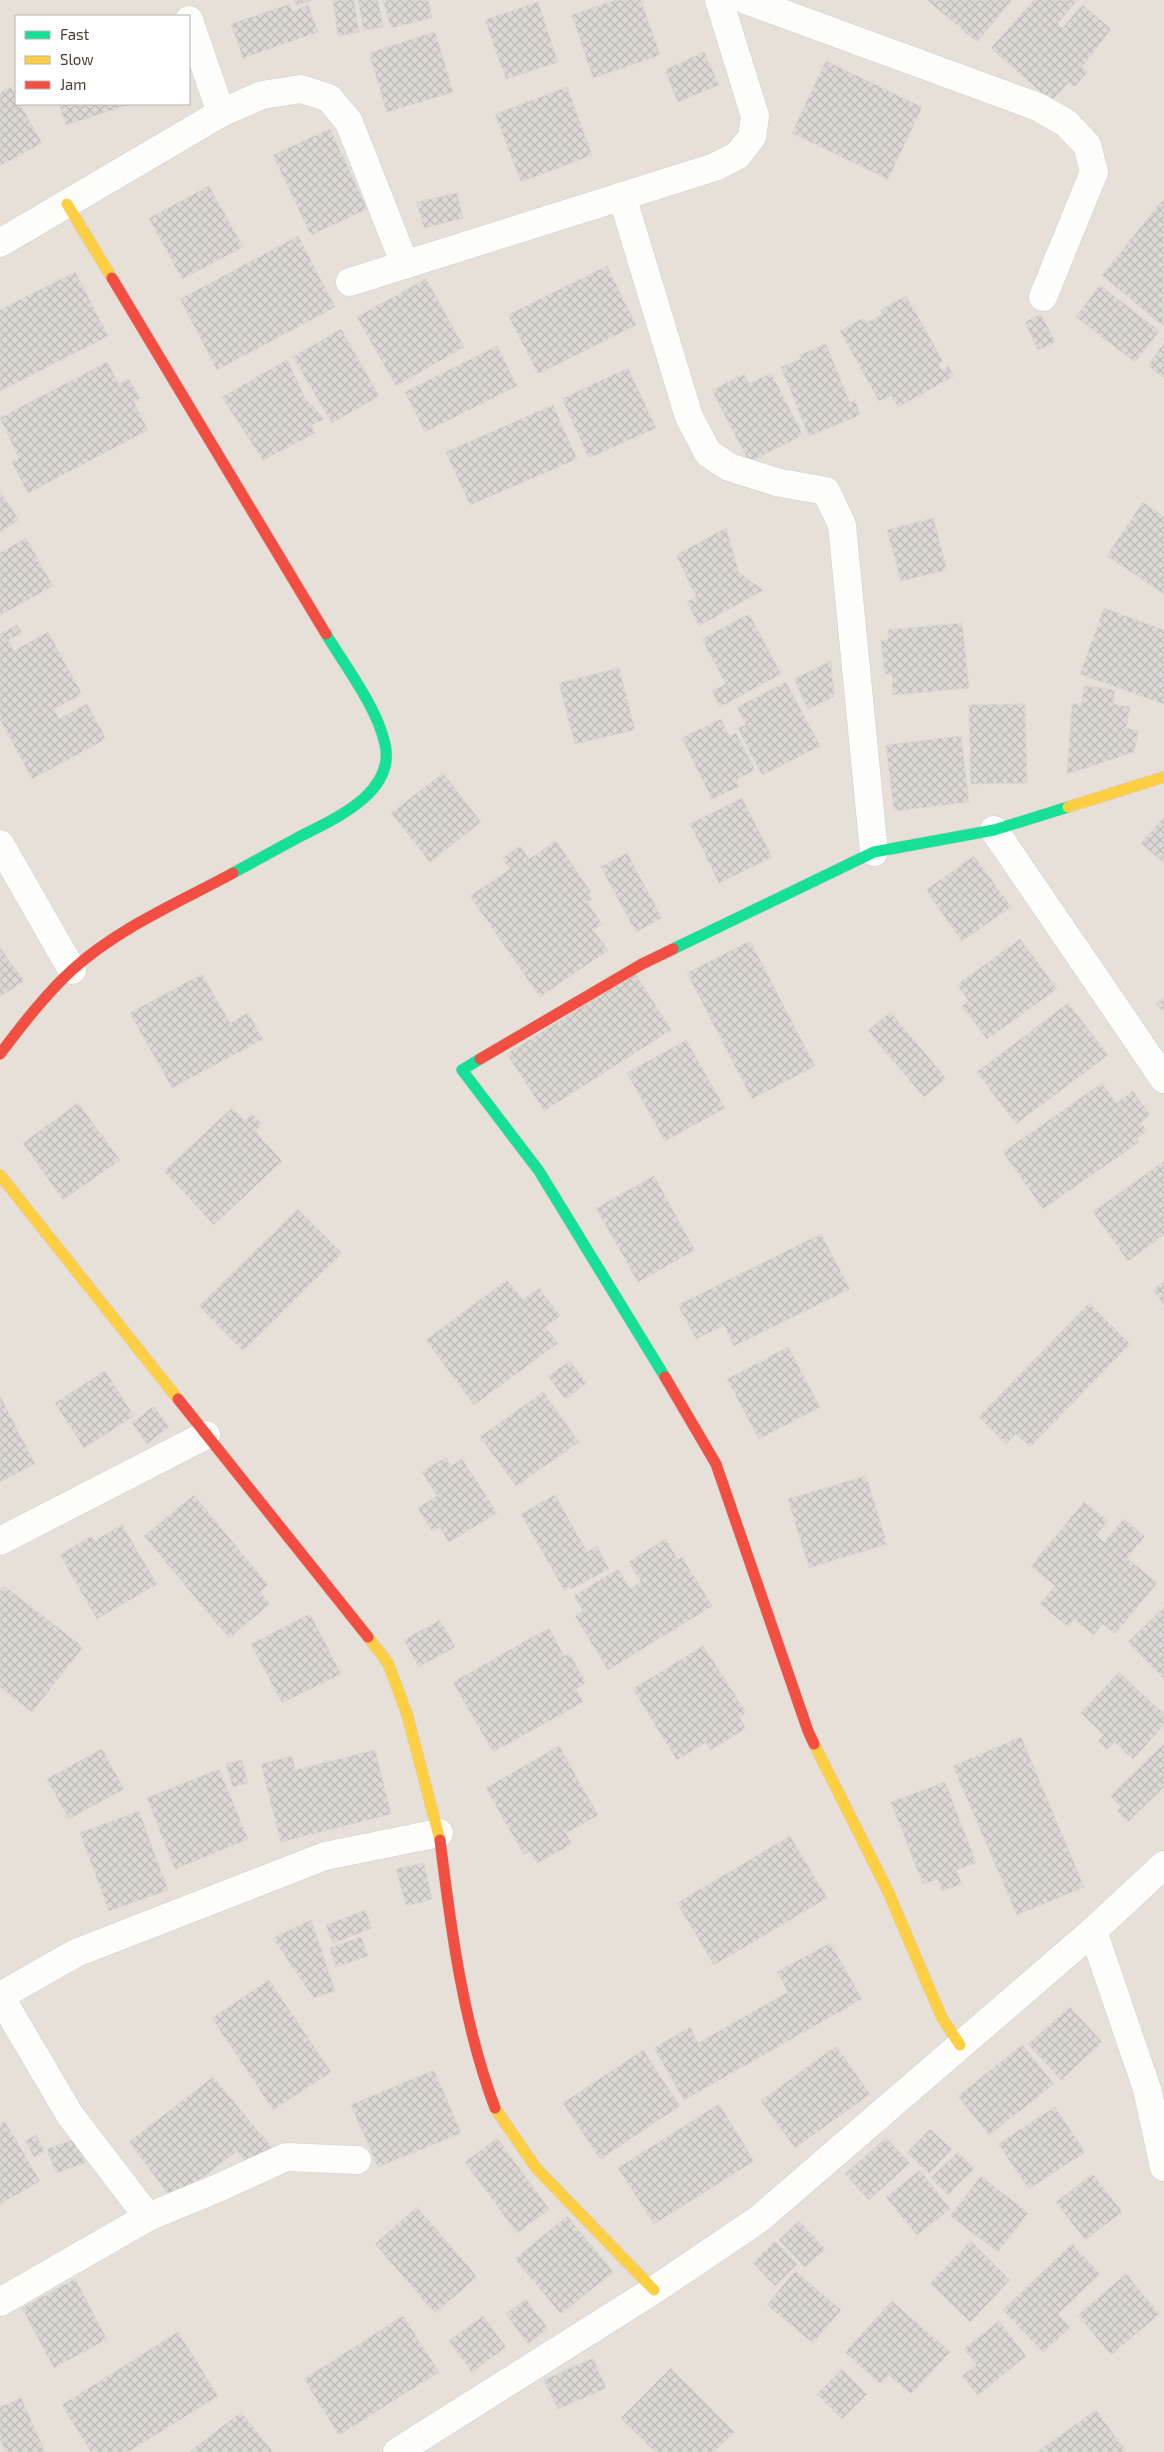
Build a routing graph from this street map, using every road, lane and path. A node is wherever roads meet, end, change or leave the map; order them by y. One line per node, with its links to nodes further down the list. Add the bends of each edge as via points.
1 (182, 0): 4 (street)
2 (719, 0): 7 (street, via 755,116 752,137 738,155 715,167)
3 (746, 0): 12 (street, via 1038,107 1066,123 1087,145 1094,172)
4 (188, 15)
5 (190, 23): 6 (street)
6 (221, 113): 8 (street); 10 (street, via 262,96 301,89 329,98 349,122)
7 (622, 196): 10 (street); 16 (street, via 689,417 708,453 729,467 776,482 826,491 842,526)
8 (66, 204): 9 (street); 17 (street, via 375,716 386,750 380,779 368,797 112,939)
9 (0, 243)
10 (405, 265): 11 (street)
11 (350, 282)
12 (1043, 297)
13 (1164, 777): 14 (street)
14 (994, 830): 16 (street); 19 (street)
15 (0, 844): 17 (street)
16 (874, 852): 26 (street, via 642,964 462,1070 539,1171 632,1320 716,1464 808,1732 887,1889 942,2018)
17 (72, 970): 18 (street, via 32,1012)
18 (0, 1054)
19 (1164, 1079)
20 (0, 1175): 21 (street)
21 (206, 1435): 22 (street); 23 (street, via 388,1663 407,1714)
22 (0, 1541)
23 (440, 1832): 29 (street, via 326,1856 76,1953 0,1996 70,2115); 30 (street, via 451,1926 479,2066 498,2114 536,2168)
24 (1164, 1865): 25 (street)
25 (1093, 1931): 26 (street); 28 (street, via 1147,2089)
26 (960, 2045): 30 (street, via 759,2219)
27 (357, 2160): 29 (street, via 286,2157)
28 (1164, 2167)
29 (148, 2217): 31 (street)
30 (654, 2290): 32 (street)
31 (0, 2302)
32 (397, 2452)

